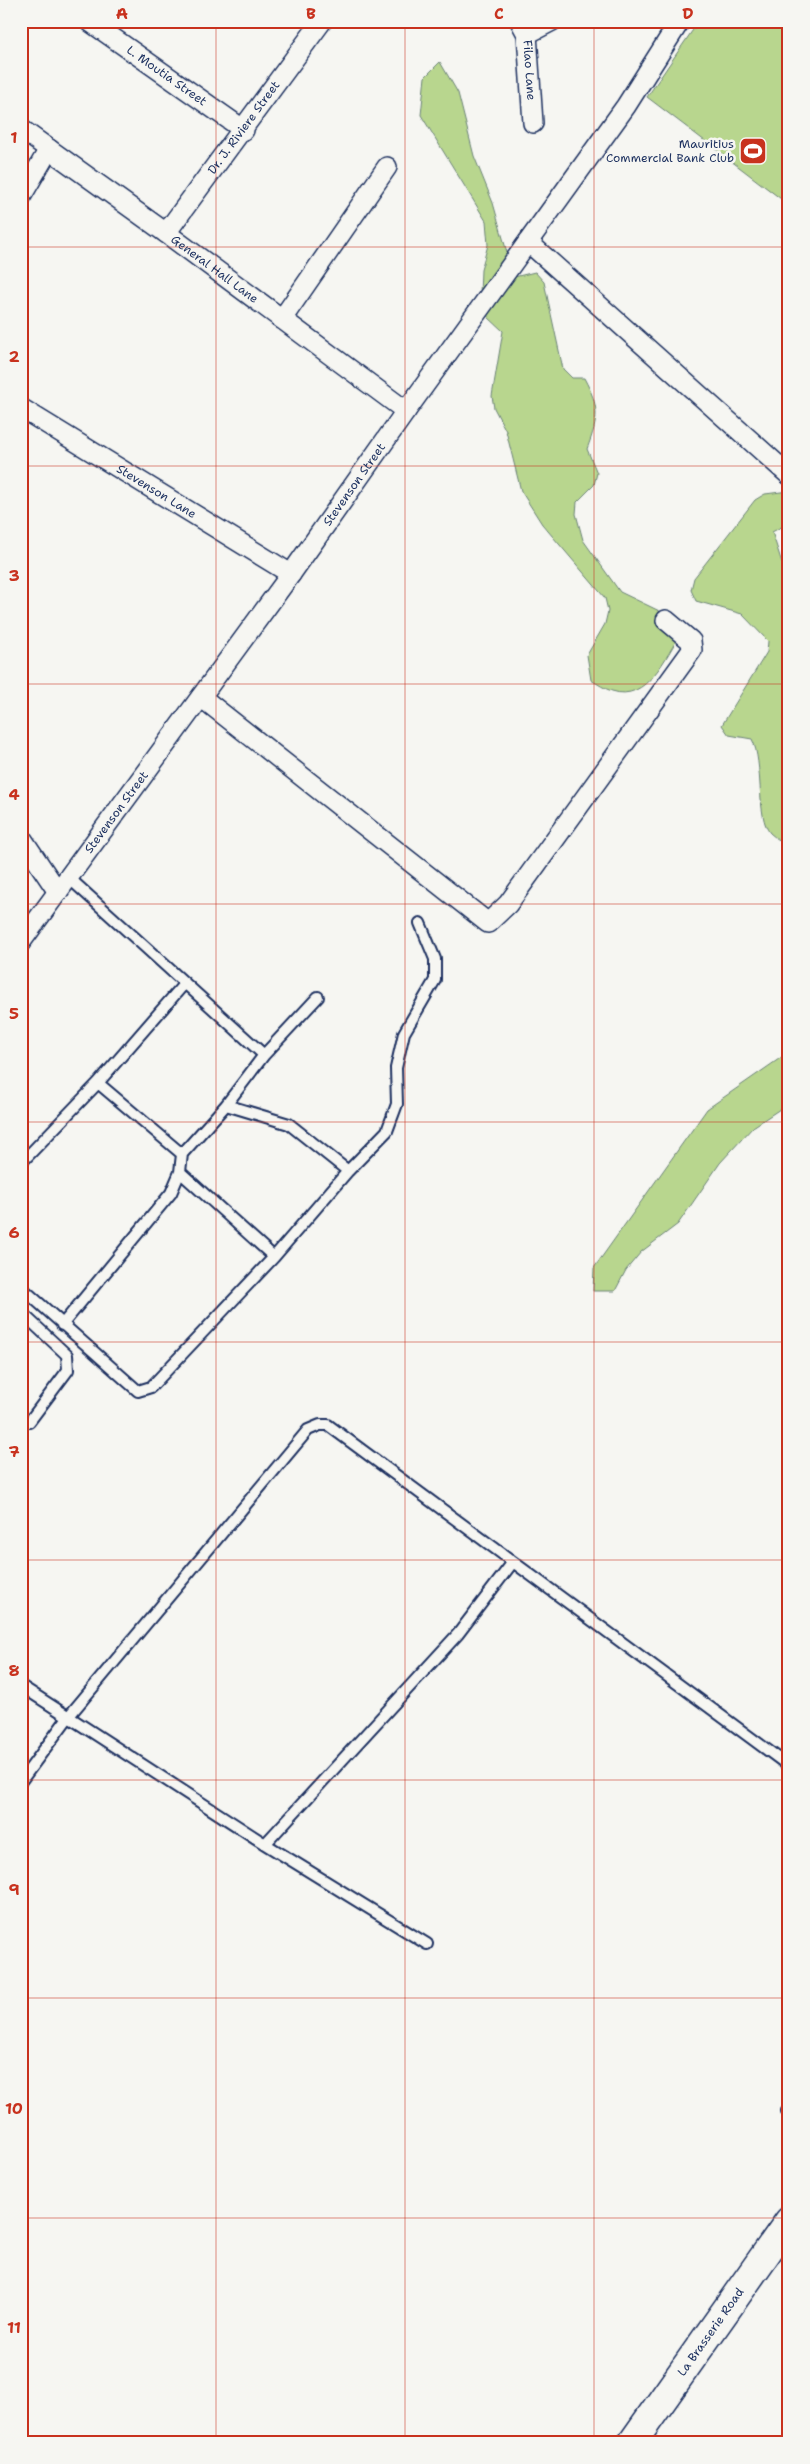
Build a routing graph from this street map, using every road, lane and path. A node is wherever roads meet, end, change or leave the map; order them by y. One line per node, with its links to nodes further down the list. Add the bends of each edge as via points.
1 (89, 21): 8 (street, L. Moutia Street)
2 (552, 21): 5 (street)
3 (680, 21): 13 (street, Stevenson Street, via 626,106)
4 (320, 22): 8 (street, Dr. J. Riviere Street)
5 (523, 27): 6 (street, Filao Lane)
6 (533, 122)
7 (21, 130): 9 (street, General Hall Lane)
8 (244, 130): 12 (street, Dr. J. Riviere Street)
9 (49, 149): 11 (street); 12 (street, General Hall Lane)
10 (387, 167): 14 (street)
11 (21, 197)
12 (166, 233): 14 (street, General Hall Lane)
13 (528, 242): 16 (street, Stevenson Street); 17 (street)
14 (282, 319): 16 (street, General Hall Lane)
15 (21, 408): 18 (street, Stevenson Lane)
16 (406, 411): 18 (street, Stevenson Street)
17 (789, 474)
18 (291, 574): 20 (street, Stevenson Street)
19 (666, 620): 20 (street, via 690,641 692,650 508,904 488,923)
20 (201, 697): 22 (street, Stevenson Street)
21 (21, 837): 22 (street)
22 (63, 885): 24 (street, Stevenson Street); 25 (lane)
23 (420, 923): 32 (lane, via 435,959 434,980 404,1033 396,1068 397,1104 387,1131)
24 (21, 942)
25 (186, 983): 27 (lane); 28 (lane)
26 (318, 997): 27 (lane)
27 (264, 1055): 29 (lane)
28 (98, 1083): 30 (lane); 31 (lane)
29 (226, 1105): 30 (lane); 32 (lane, via 289,1124)
30 (182, 1154): 33 (lane)
31 (21, 1163)
32 (348, 1171): 34 (lane)
33 (180, 1172): 34 (lane); 37 (lane, via 171,1193)
34 (274, 1257): 37 (lane, via 151,1387 138,1391)
35 (21, 1287): 37 (lane)
36 (21, 1312): 38 (lane, via 67,1355 68,1370)
37 (62, 1325)
38 (29, 1422)
39 (513, 1562): 41 (lane, via 328,1425 320,1425 308,1430); 42 (lane); 44 (lane, via 458,1634)
40 (21, 1686): 41 (lane)
41 (69, 1716): 43 (lane); 44 (lane)
42 (789, 1766)
43 (21, 1781)
44 (264, 1844): 45 (lane)
45 (427, 1944)
46 (789, 2220): 47 (main road, La Brasserie Road)
47 (632, 2443)

